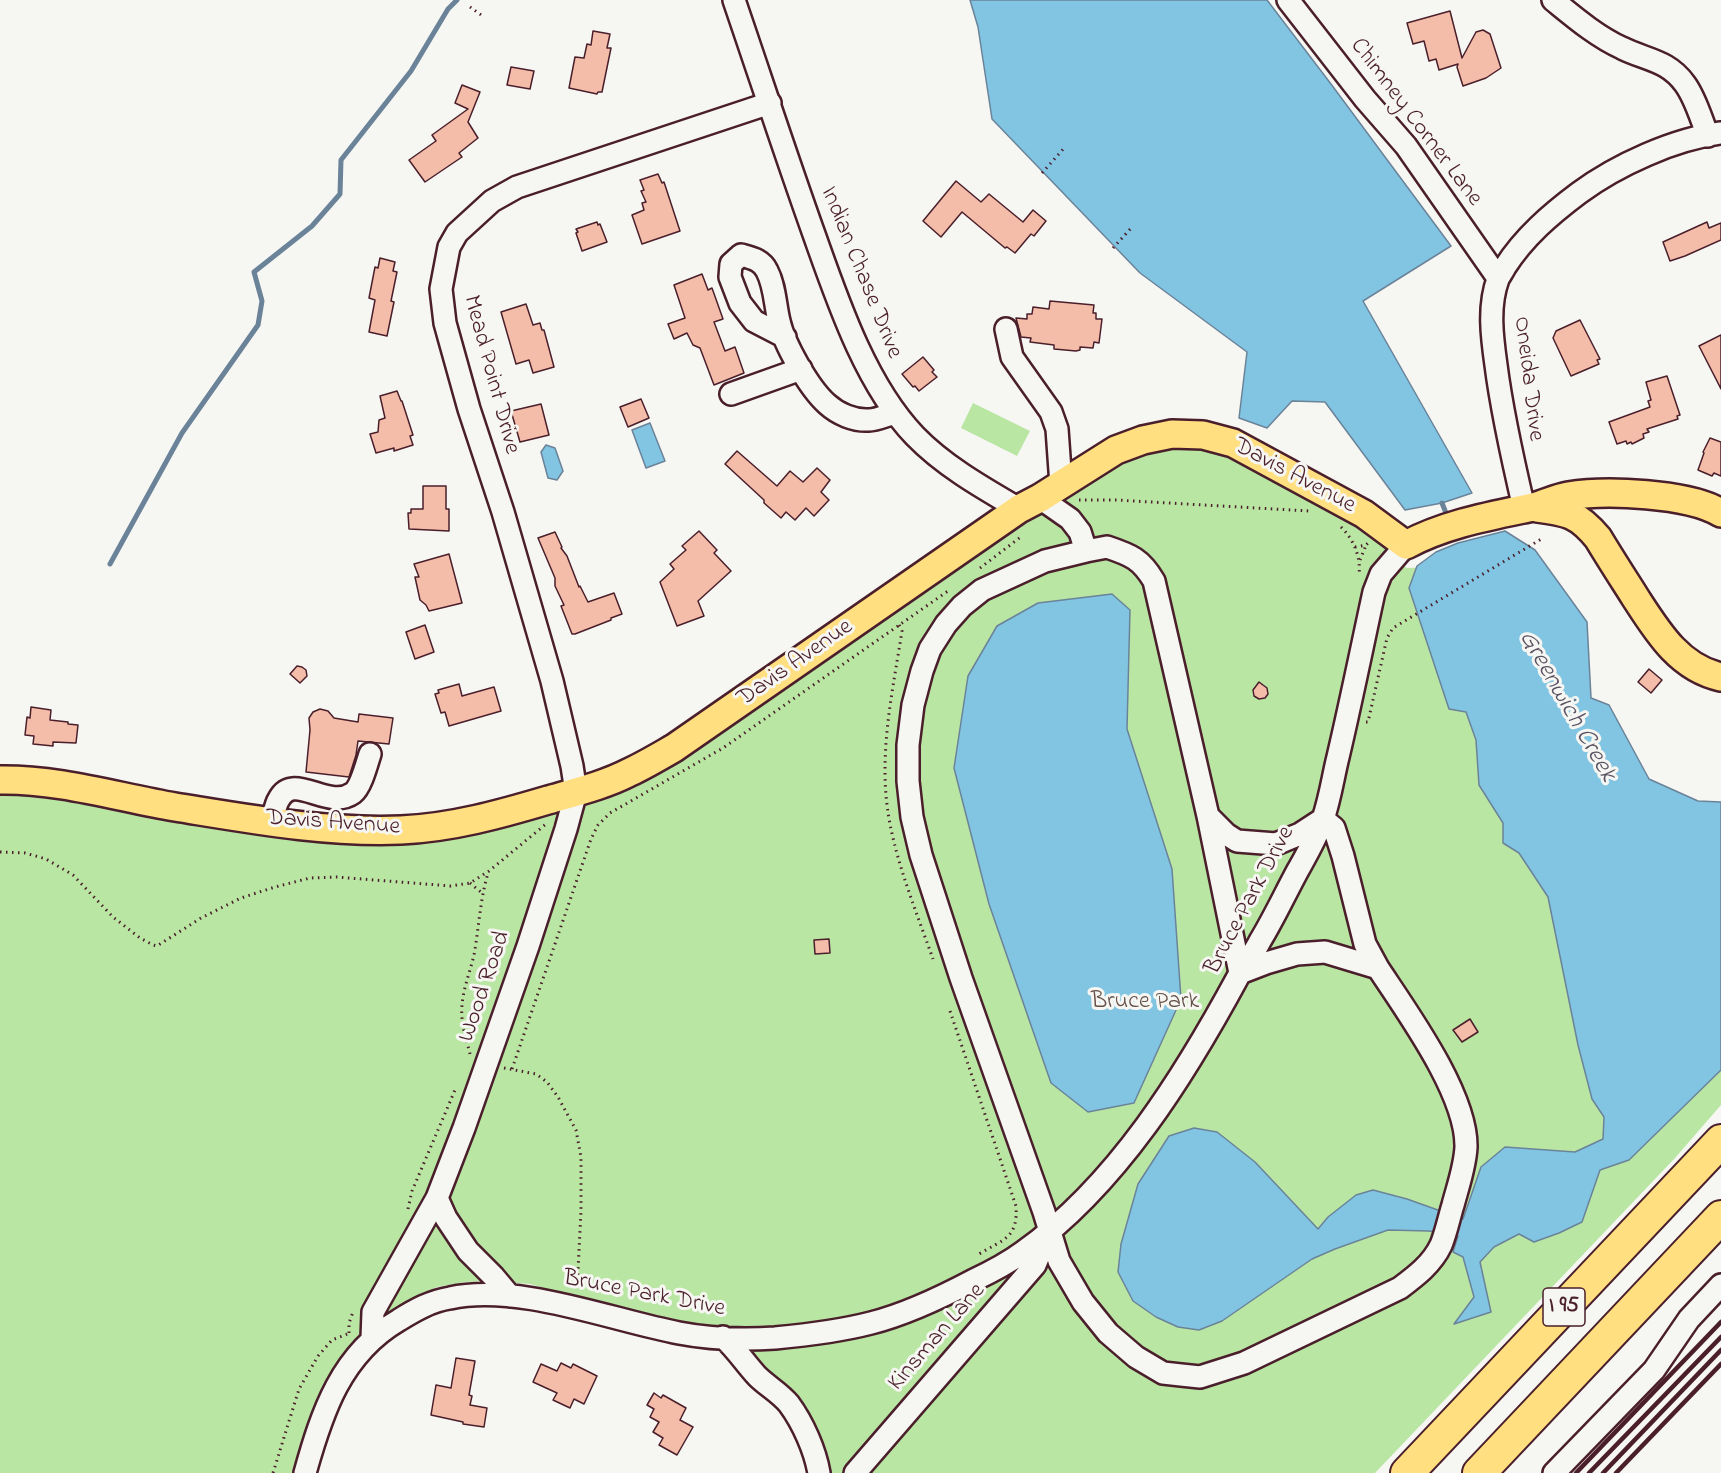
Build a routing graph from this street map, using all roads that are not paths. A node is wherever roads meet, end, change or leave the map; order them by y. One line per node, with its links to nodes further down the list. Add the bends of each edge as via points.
1 (734, 0): 4 (street, Indian Chase Drive)
2 (1288, 0): 6 (street, Chimney Corner Lane, via 1406,146)
3 (1553, 0): 5 (street, via 1596,34 1673,72 1686,84)
4 (770, 103): 11 (street, Indian Chase Drive, via 832,285 879,386); 20 (street, Mead Point Drive, via 517,187 472,218 449,247 441,288 445,323 552,681)
5 (1714, 134): 6 (street, Oneida Drive, via 1629,162 1595,182 1540,226 1517,249)
6 (1498, 278): 13 (street, Oneida Drive, via 1492,310 1498,383 1513,464)
7 (1006, 329): 12 (street, via 1012,357 1052,412 1057,429)
8 (785, 337): 9 (street)
9 (801, 369): 10 (street); 11 (street, via 826,404 844,416 869,420)
10 (731, 394)
11 (896, 413): 12 (street, Indian Chase Drive, via 931,451 972,481)
12 (1040, 506): 15 (main road, Davis Avenue, via 1116,450 1172,434 1203,435 1233,443); 16 (street, Indian Chase Drive, via 1070,519); 20 (main road, Davis Avenue, via 674,748 629,773)
13 (1529, 508): 14 (main road, via 1568,496 1624,493 1692,501); 15 (main road); 17 (main road, via 1562,511 1587,525 1669,647 1691,665)
14 (1721, 513)
15 (1415, 540): 22 (street, Bruce Park Drive, via 1381,574 1374,592)
16 (1086, 550): 21 (street, via 1107,547 1129,554 1145,566 1154,581); 29 (street, via 1045,561 982,590 962,606 930,649 921,671 908,745 912,817 921,855)
17 (1721, 677)
18 (370, 754): 23 (street, via 353,793 327,798 296,788 285,790 278,799)
19 (0, 780): 23 (main road, Davis Avenue, via 54,783)
20 (576, 792): 23 (main road, Davis Avenue, via 451,825 402,830 329,829); 27 (street, Wood Road, via 528,946)
21 (1208, 816): 22 (street, via 1237,841 1276,844); 25 (street)
22 (1323, 819): 24 (street, via 1334,828 1365,944); 25 (street, Bruce Park Drive)
23 (272, 822)
24 (1378, 968): 25 (street, via 1325,952 1298,954); 29 (street, via 1442,1071 1465,1132 1463,1170 1441,1245 1419,1274 1400,1288 1244,1363 1200,1377 1163,1372 1136,1357 1108,1333 1083,1302 1062,1266)
25 (1240, 973): 29 (street, Bruce Park Drive, via 1191,1062 1136,1139 1070,1214)
26 (1721, 1142): 37 (highway, I 95)
27 (437, 1198): 31 (street, via 468,1251); 33 (street, Wood Road, via 373,1312)
28 (1721, 1217): 38 (highway, I 95)
29 (1049, 1231): 32 (street, Bruce Park Drive, via 1023,1252 969,1283 874,1323 774,1338); 36 (street, Kinsman Lane, via 1035,1264)
30 (1721, 1284): 39 (street, via 1689,1319 1654,1370)
31 (510, 1296): 32 (street, Bruce Park Drive, via 678,1333); 33 (street, Bruce Park Drive, via 475,1294 431,1303)
32 (723, 1337): 35 (street, via 758,1377 788,1403 801,1422)
33 (372, 1338): 34 (street, Bruce Park Drive, via 332,1392)
34 (305, 1473)
35 (819, 1473)
36 (855, 1473)
37 (1407, 1473)
38 (1479, 1473)
39 (1554, 1473)

